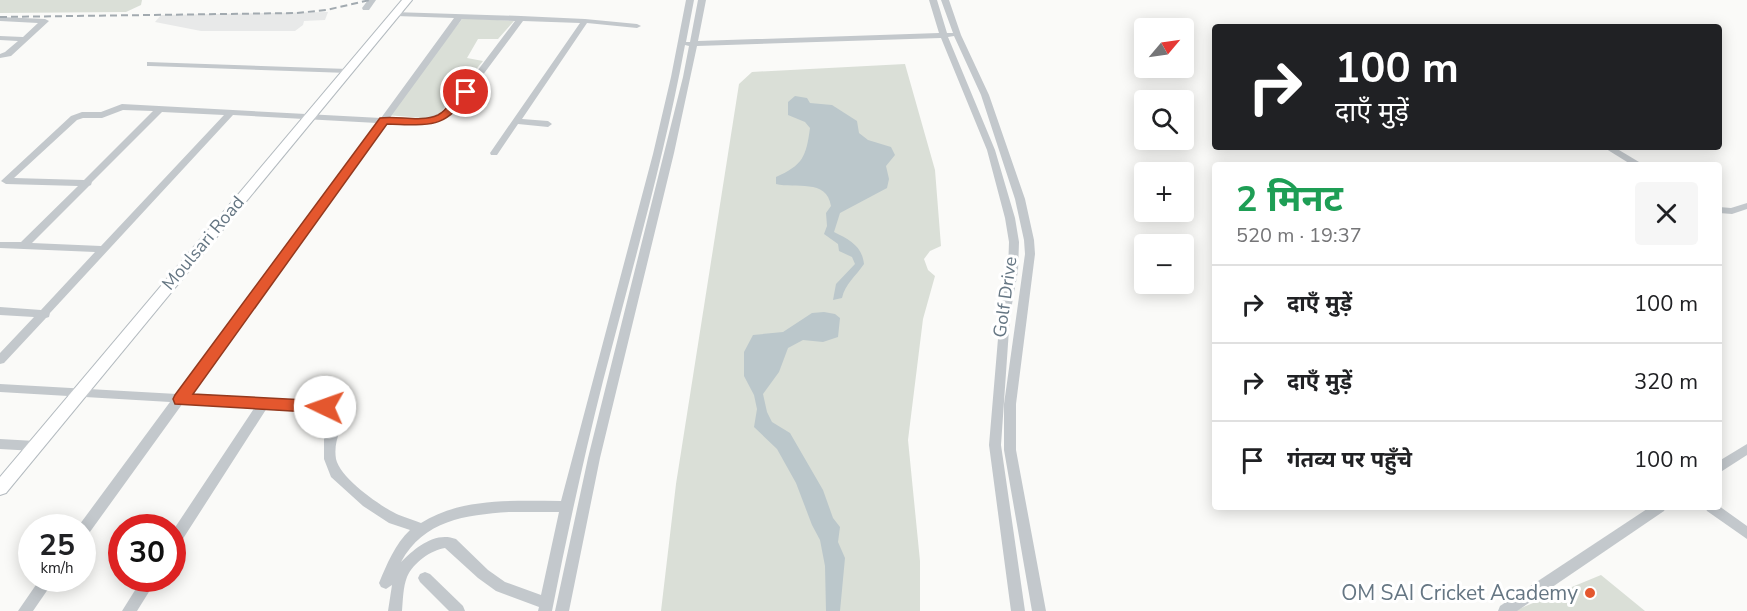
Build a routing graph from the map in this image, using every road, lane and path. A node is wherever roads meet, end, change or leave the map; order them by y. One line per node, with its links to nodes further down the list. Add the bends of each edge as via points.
1 (372, 0): 7 (street)
2 (407, 0): 8 (street, Moulsari Road)
3 (690, 0): 18 (street)
4 (702, 0): 19 (street)
5 (933, 0): 15 (street, Golf Drive)
6 (945, 0): 14 (street, Golf Drive)
7 (366, 8)
8 (396, 14): 9 (street); 22 (street, Moulsari Road)
9 (460, 16): 10 (street); 27 (street)
10 (521, 18): 12 (street); 27 (street, via 448,113 432,121)
11 (0, 20): 17 (street, via 44,20)
12 (585, 21): 13 (street); 28 (street)
13 (637, 26)
14 (956, 32): 15 (street); 44 (street, Golf Drive, via 985,95 1024,216 1030,254)
15 (943, 33): 19 (street); 43 (street, Golf Drive, via 991,150 1010,218 1014,242)
16 (0, 38): 17 (street)
17 (24, 39): 20 (street)
18 (683, 41): 19 (street); 23 (street)
19 (695, 41): 23 (street)
20 (2, 56)
21 (150, 64): 22 (street)
22 (348, 71): 26 (street, Moulsari Road)
23 (675, 105): 36 (street); 37 (street)
24 (161, 108): 25 (street); 33 (street); 33 (street, via 122,107 102,115 78,117 6,181)
25 (232, 112): 26 (street); 40 (street)
26 (309, 117): 27 (street); 47 (street, Moulsari Road)
27 (384, 121): 48 (street)
28 (516, 121): 29 (street); 31 (street)
29 (548, 124)
30 (1612, 150): 32 (street)
31 (494, 153)
32 (1634, 162)
33 (87, 183): 39 (street)
34 (1747, 206): 35 (street, via 1732,212)
35 (1722, 210)
36 (652, 230): 37 (street); 73 (street, via 597,440)
37 (639, 231): 57 (street)
38 (0, 245): 39 (street)
39 (23, 246): 40 (street)
40 (102, 249): 42 (street)
41 (0, 311): 42 (street)
42 (45, 314): 45 (street)
43 (1005, 315): 44 (street); 74 (street, Golf Drive, via 995,445)
44 (1020, 316): 75 (street, Golf Drive, via 1010,404 1010,450)
45 (0, 360)
46 (0, 388): 47 (street)
47 (79, 393): 48 (street); 53 (street, Moulsari Road)
48 (181, 399): 49 (street); 60 (street)
49 (264, 403): 50 (street); 61 (street)
50 (325, 407)
51 (343, 411): 62 (street, via 330,439 334,473 394,519)
52 (0, 444): 53 (street)
53 (35, 446): 56 (street, Moulsari Road)
54 (1747, 449): 55 (street)
55 (1722, 466)
56 (0, 488)
57 (566, 507): 62 (street, via 494,507 440,519); 68 (street)
58 (1656, 510): 76 (street)
59 (1715, 510): 63 (street)
60 (95, 514)
61 (186, 523)
62 (423, 529): 65 (street, via 401,550)
63 (1747, 533)
64 (425, 578): 72 (street)
65 (386, 584)
66 (38, 592): 69 (street)
67 (141, 592): 70 (street)
68 (546, 607): 71 (street, via 501,587 444,540 404,569)
69 (24, 611)
70 (129, 611)
71 (395, 611)
72 (458, 611)
73 (562, 611)
74 (1018, 611)
75 (1039, 611)
76 (1505, 611)

